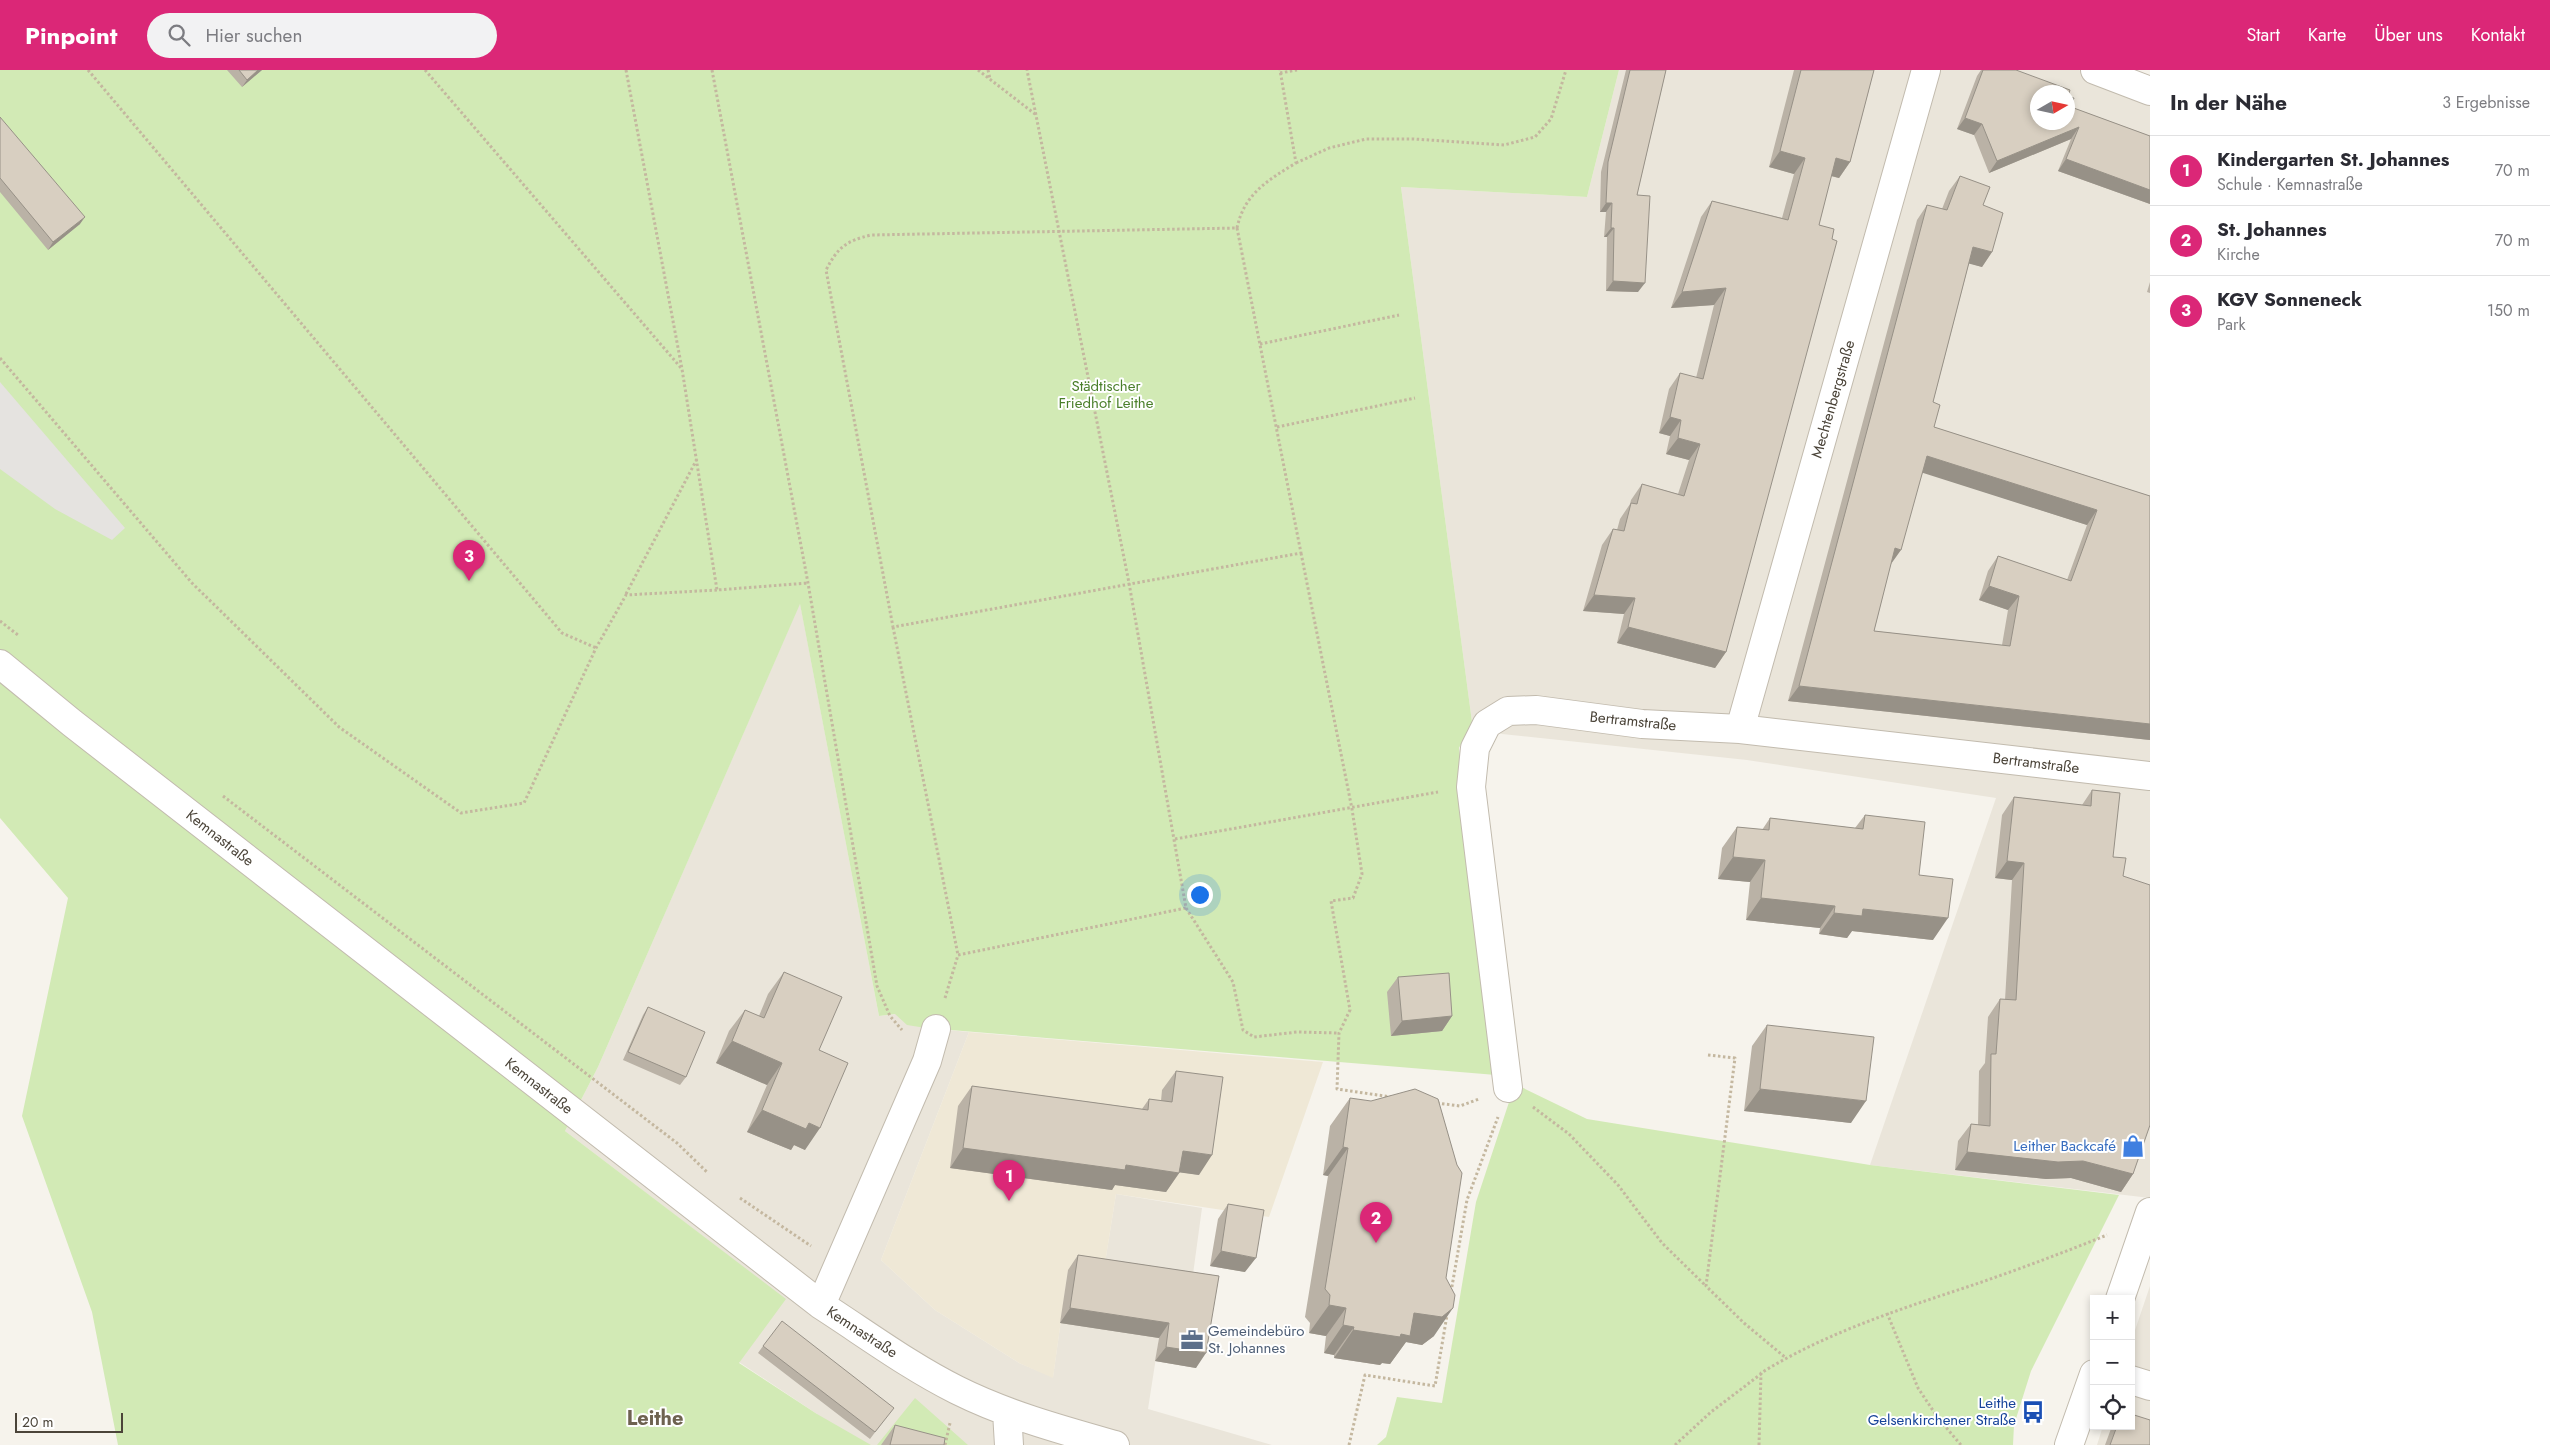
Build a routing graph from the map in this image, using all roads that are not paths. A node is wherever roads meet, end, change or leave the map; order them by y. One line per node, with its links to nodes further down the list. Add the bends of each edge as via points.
1 (1926, 70): 5 (street, Mechtenbergstraße)
2 (2095, 70): 3 (street)
3 (2150, 91)
4 (0, 664): 11 (street, Kemnastraße)
5 (1740, 729): 6 (street, Bertramstraße); 8 (street, Bertramstraße, via 1642,724 1536,710 1508,711 1487,724 1475,748 1470,787)
6 (2150, 776)
7 (936, 1029): 11 (street, via 927,1061)
8 (1508, 1088)
9 (2147, 1220): 10 (street)
10 (2121, 1295)
11 (821, 1305): 15 (street, Kemnastraße, via 926,1373)
12 (2135, 1381): 14 (street)
13 (2090, 1385): 18 (street)
14 (2150, 1386)
15 (1007, 1412): 16 (street); 17 (street, Kemnastraße)
16 (1009, 1445)
17 (1115, 1445)
18 (2069, 1445)

